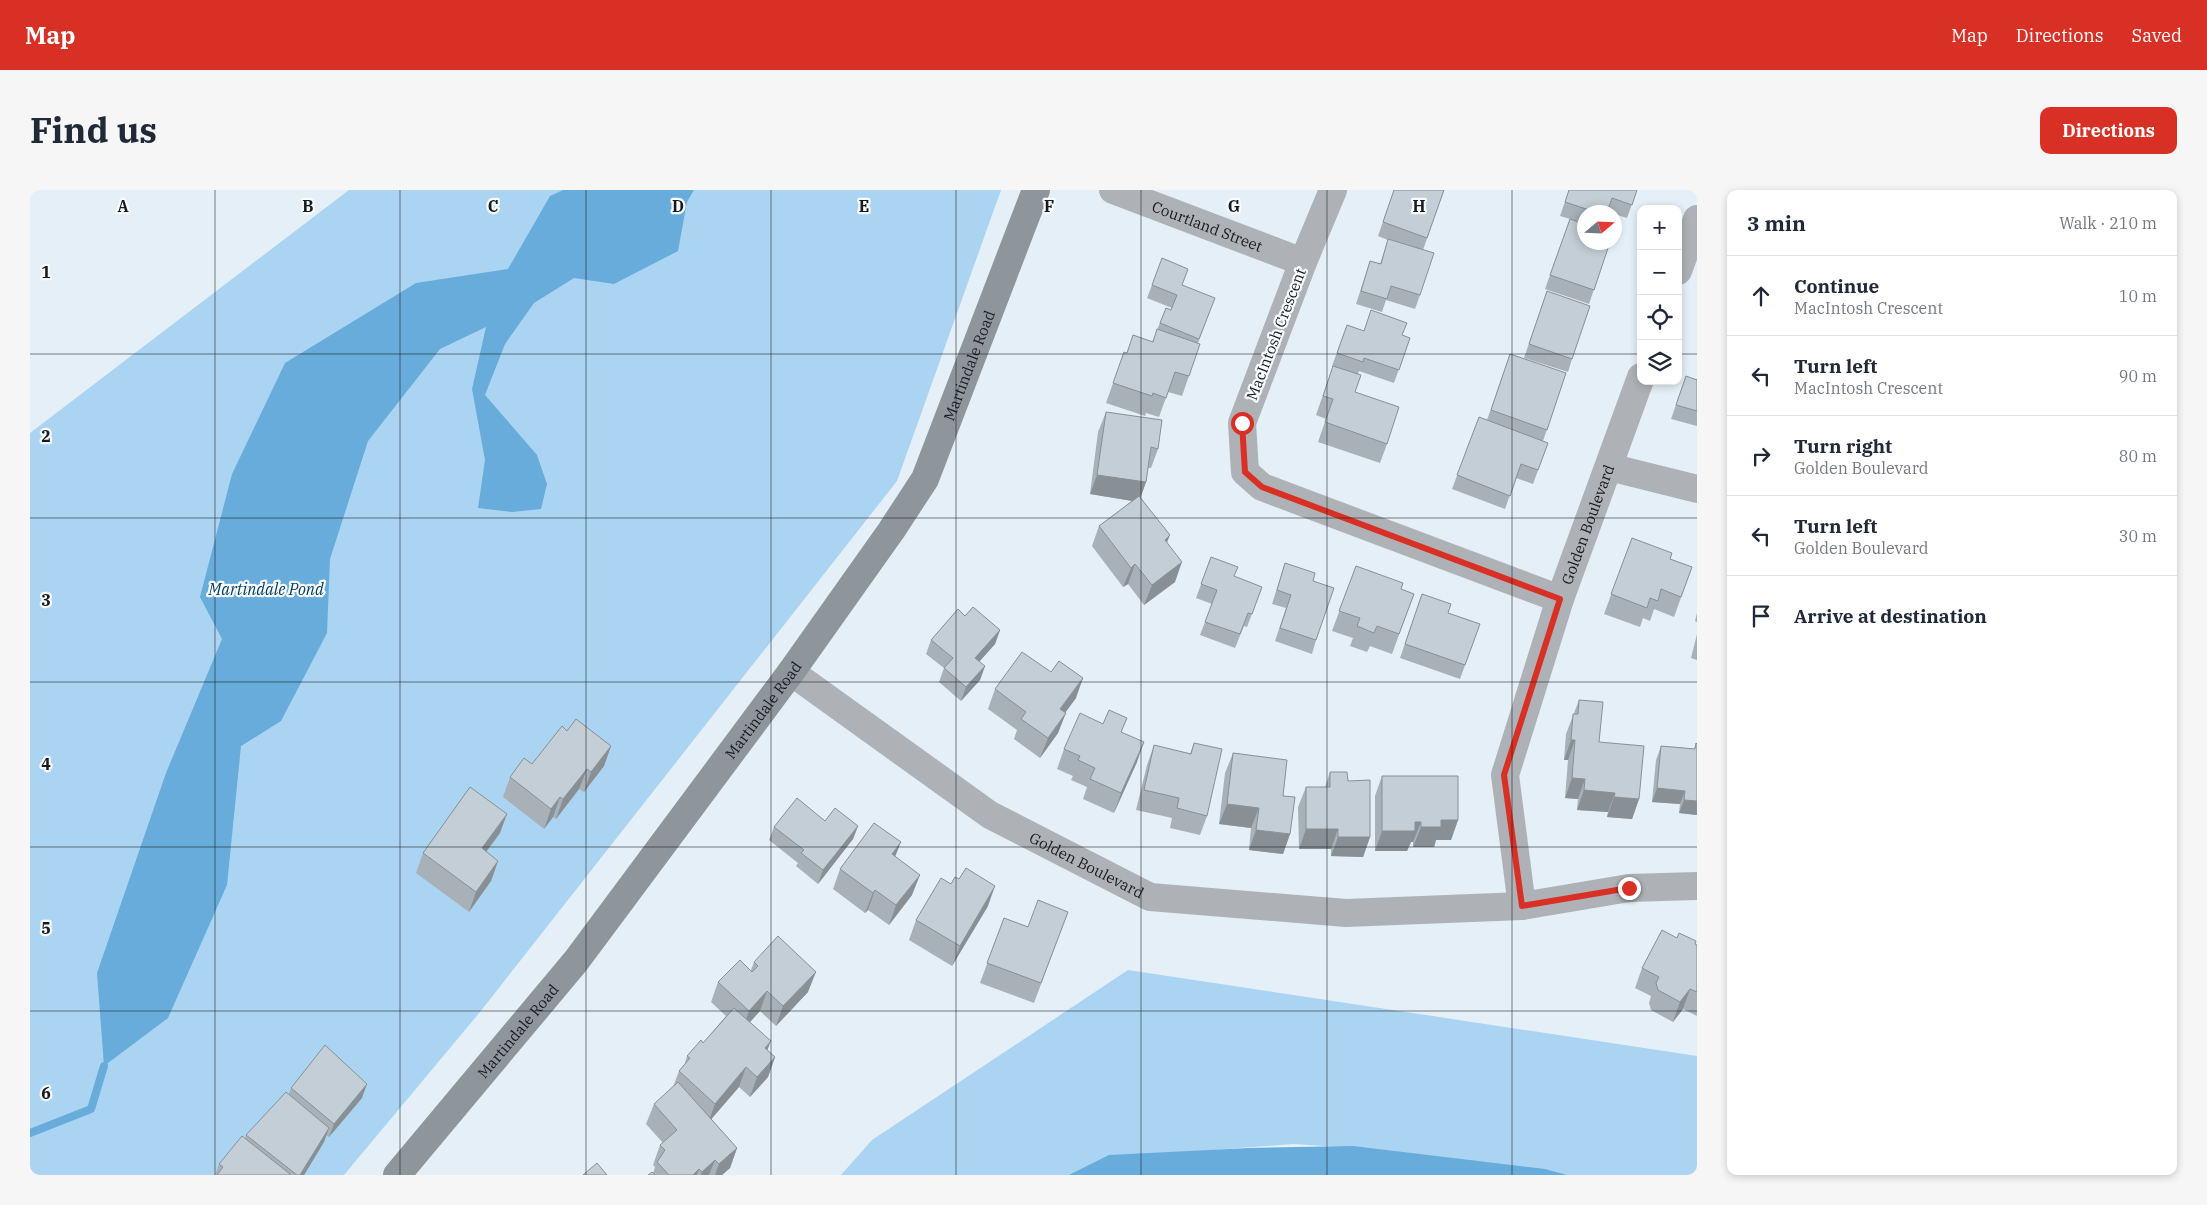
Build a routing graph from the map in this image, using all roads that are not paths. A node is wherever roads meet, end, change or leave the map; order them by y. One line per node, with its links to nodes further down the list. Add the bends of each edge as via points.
1 (1036, 190): 11 (main road, Martindale Road, via 926,479)
2 (1113, 190): 6 (street, Courtland Street)
3 (1334, 190): 6 (street, MacIntosh Crescent)
4 (1697, 218): 5 (street)
5 (1682, 261)
6 (1303, 262): 10 (street, MacIntosh Crescent, via 1242,423 1245,472 1262,487)
7 (1638, 385): 8 (street, Golden Boulevard)
8 (1609, 467): 9 (street); 10 (street, Golden Boulevard)
9 (1697, 489)
10 (1560, 599): 13 (street, Golden Boulevard, via 1504,775)
11 (791, 672): 13 (street, Golden Boulevard, via 990,815 1150,897 1346,913); 14 (main road, Martindale Road, via 576,961)
12 (1697, 886): 13 (street, Golden Boulevard, via 1629,888)
13 (1522, 906)
14 (397, 1175)

